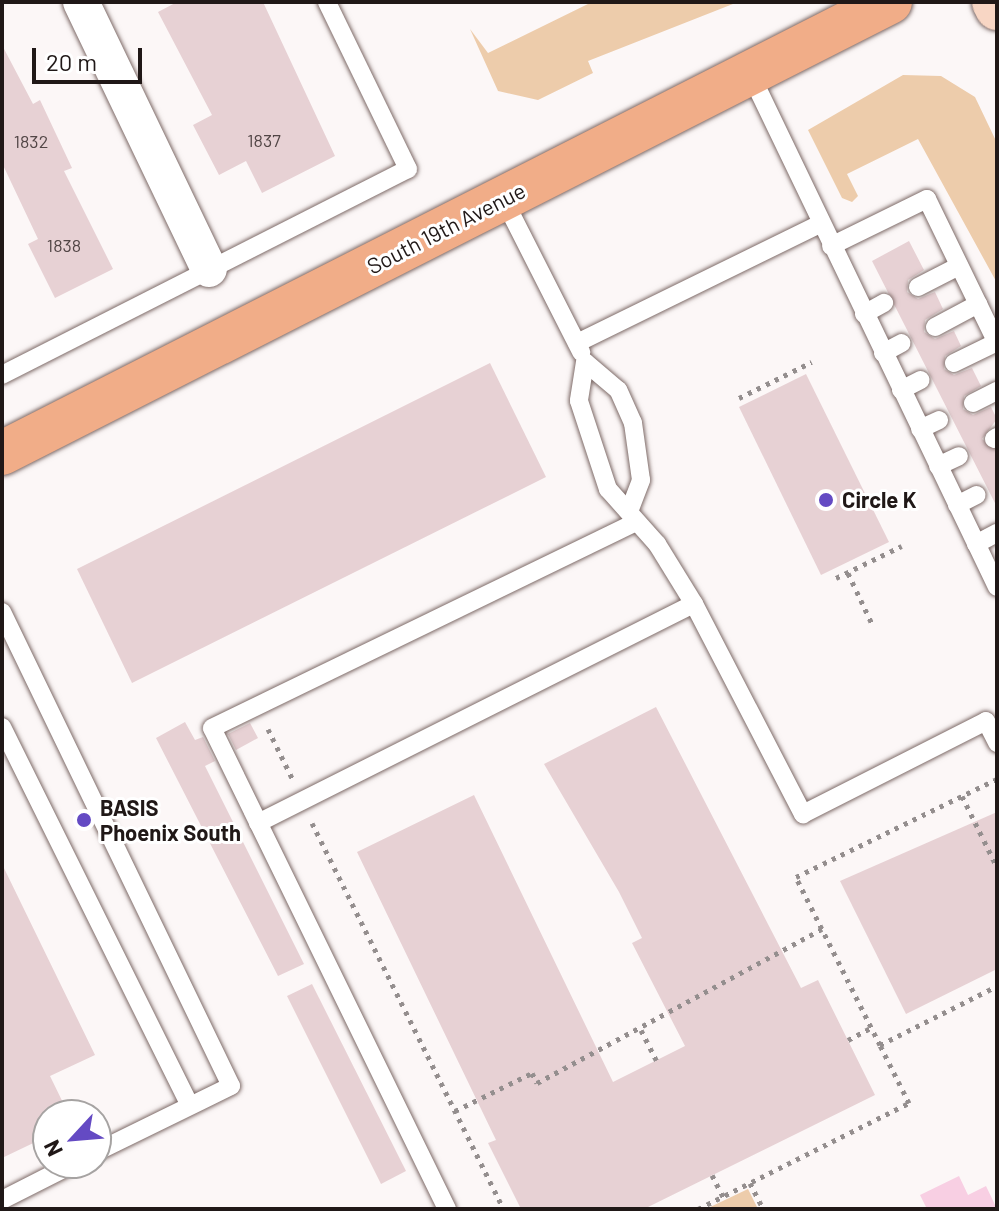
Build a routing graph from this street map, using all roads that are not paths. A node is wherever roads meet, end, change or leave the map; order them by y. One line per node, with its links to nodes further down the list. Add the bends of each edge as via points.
1 (81, 2): 11 (street)
2 (327, 2): 11 (lane, via 408,169)
3 (890, 2): 6 (main road, South 19th Avenue)
4 (994, 2): 5 (main road)
5 (997, 8)
6 (750, 73): 7 (main road, South 19th Avenue); 8 (lane)
7 (503, 198): 18 (lane); 31 (main road, South 19th Avenue)
8 (820, 224): 9 (lane); 18 (lane)
9 (831, 246): 10 (lane, via 927,199); 15 (lane)
10 (959, 266): 12 (lane); 14 (lane)
11 (209, 269): 23 (lane)
12 (918, 287)
13 (884, 303): 15 (lane)
14 (978, 304): 16 (lane); 17 (lane)
15 (864, 314): 20 (lane)
16 (935, 327)
17 (997, 342): 22 (lane)
18 (577, 343): 21 (lane)
19 (902, 343): 20 (lane)
20 (883, 353): 25 (lane)
21 (585, 362): 30 (lane, via 618,390); 32 (lane, via 579,401)
22 (954, 363)
23 (4, 369)
24 (921, 380): 25 (lane)
25 (901, 390): 29 (lane)
26 (997, 391): 27 (lane)
27 (973, 403)
28 (939, 420): 29 (lane)
29 (920, 429): 34 (lane)
30 (639, 450): 32 (lane); 37 (lane, via 641,480)
31 (2, 453)
32 (604, 456): 37 (lane, via 608,489)
33 (959, 456): 34 (lane)
34 (938, 466): 36 (lane)
35 (977, 495): 36 (lane)
36 (957, 505): 39 (lane)
37 (632, 516): 41 (lane); 45 (lane, via 212,728)
38 (997, 533): 39 (lane)
39 (976, 544): 40 (lane)
40 (997, 587)
41 (694, 604): 44 (lane, via 803,814 986,721); 45 (lane)
42 (2, 612): 46 (lane, via 231,1086)
43 (2, 727): 46 (lane)
44 (997, 743)
45 (258, 823): 50 (lane)
46 (190, 1105): 47 (lane)
47 (112, 1144)
48 (43, 1179): 49 (lane)
49 (2, 1200)
50 (447, 1209)

